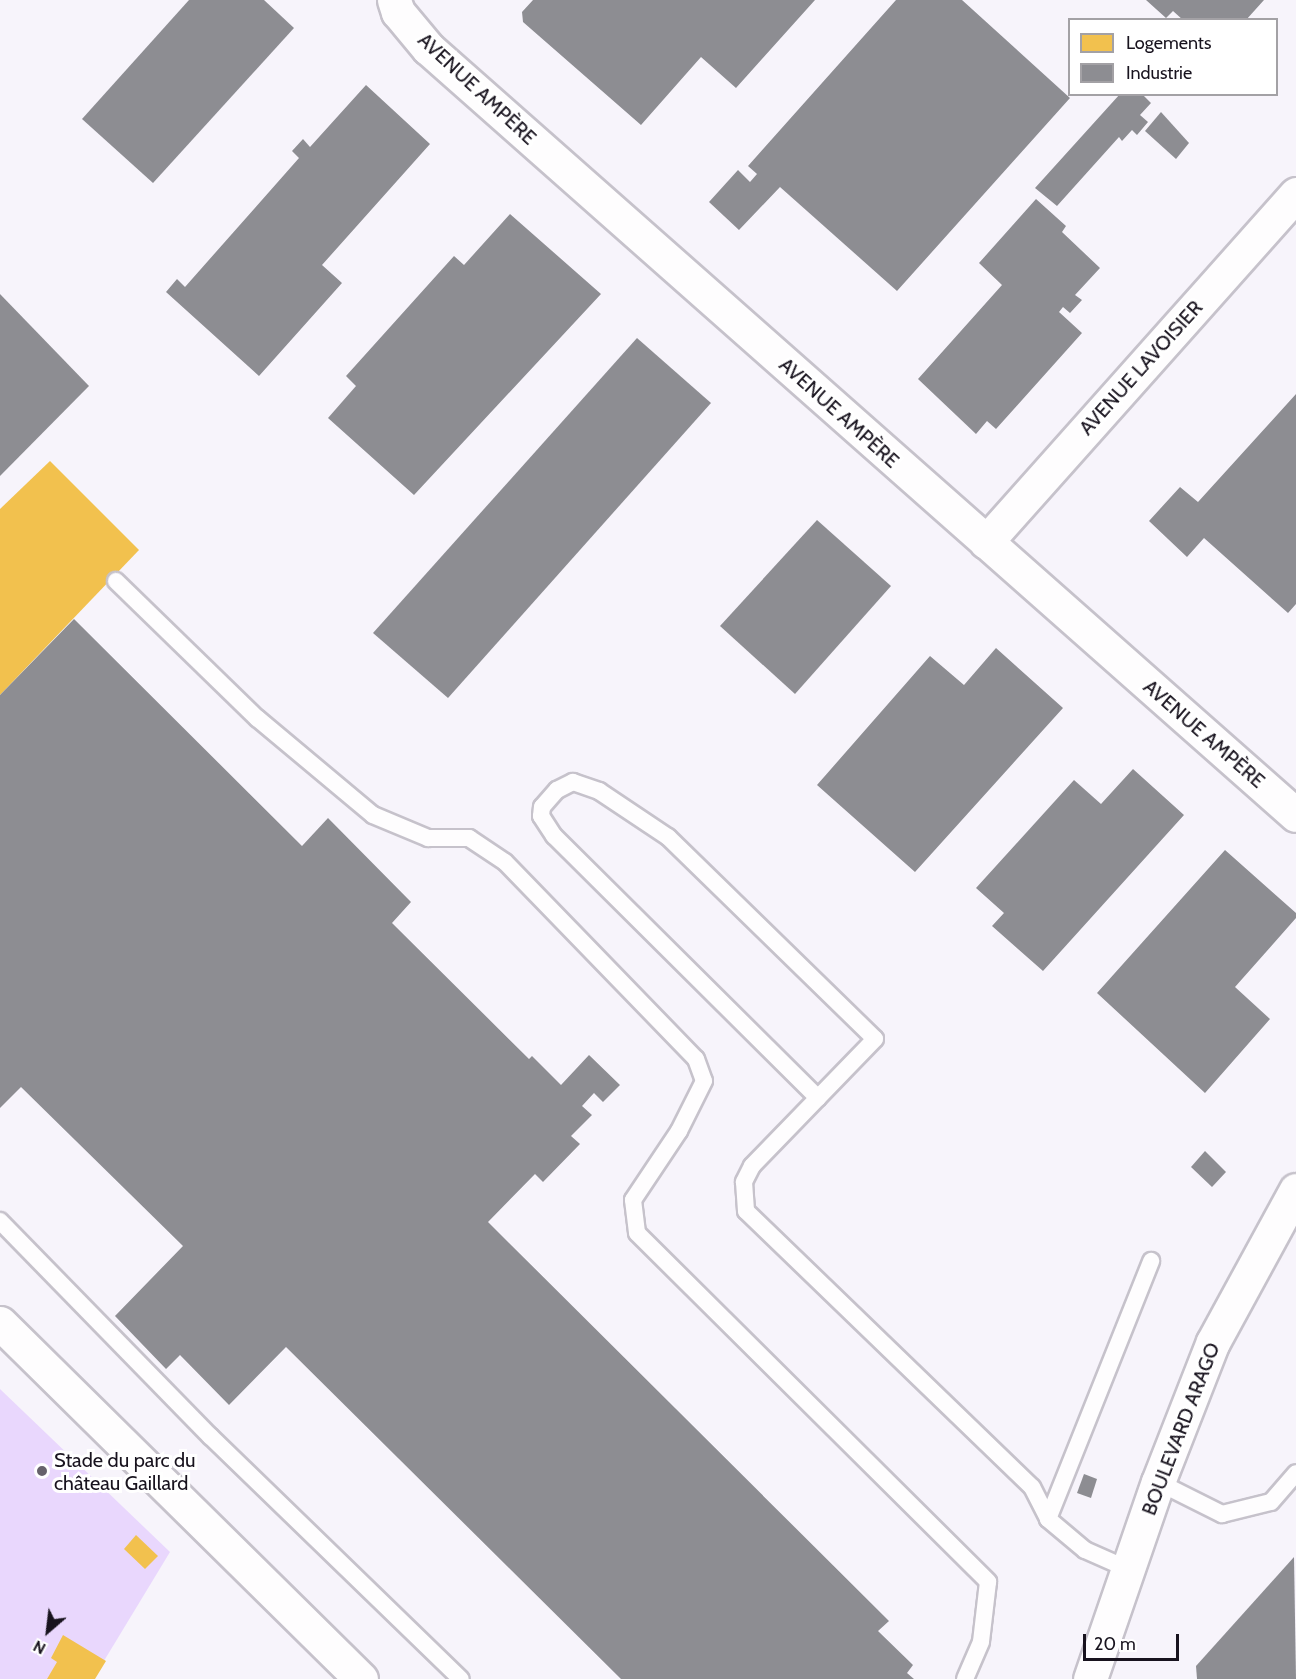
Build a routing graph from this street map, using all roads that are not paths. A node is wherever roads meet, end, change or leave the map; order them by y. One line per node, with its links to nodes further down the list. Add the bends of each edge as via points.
1 (394, 0): 3 (street, AVENUE AMPÈRE, via 398,12 428,48)
2 (1296, 194): 3 (street, AVENUE LAVOISIER)
3 (986, 543): 5 (street, AVENUE AMPÈRE)
4 (116, 581): 17 (lane, via 257,718 373,815 428,838 469,838 505,862 696,1059 704,1081 679,1131 633,1200 637,1233 988,1582 981,1642)
5 (1296, 816)
6 (818, 1098): 6 (lane, via 875,1040 668,837 598,791 573,783 557,790 542,807 541,816 554,836); 13 (lane, via 752,1166 744,1182 746,1211 1032,1486)
7 (1292, 1209): 12 (street, BOULEVARD ARAGO, via 1213,1342)
8 (0, 1221): 16 (lane, via 210,1436)
9 (1151, 1262): 13 (lane)
10 (0, 1323): 15 (street)
11 (1296, 1473): 12 (lane, via 1271,1502 1222,1514)
12 (1158, 1482): 14 (street, BOULEVARD ARAGO)
13 (1048, 1519): 14 (lane, via 1085,1550)
14 (1128, 1569): 18 (street, BOULEVARD ARAGO)
15 (362, 1679)
16 (461, 1679)
17 (965, 1679)
18 (1090, 1679)

